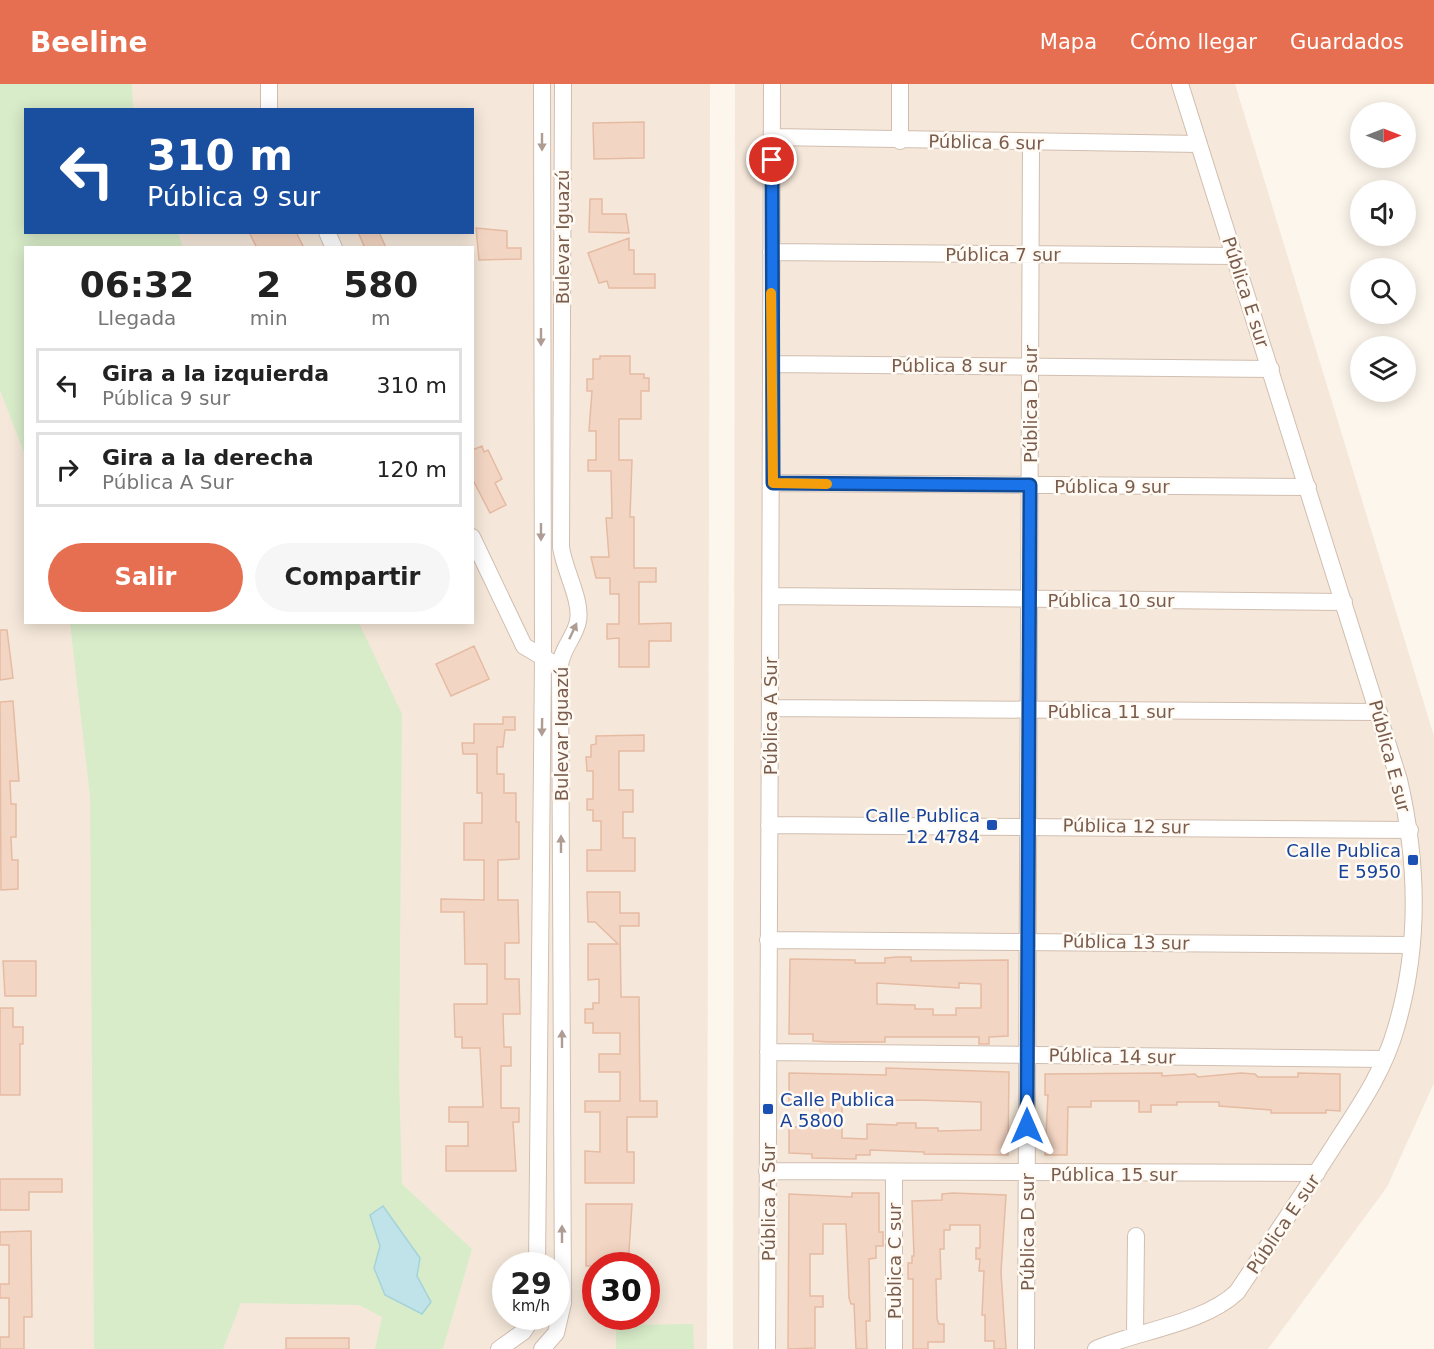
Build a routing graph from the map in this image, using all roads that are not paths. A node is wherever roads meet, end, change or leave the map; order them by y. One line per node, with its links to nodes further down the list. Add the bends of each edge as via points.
1 (269, 84): 7 (street)
2 (542, 84): 15 (street, Bulevar Iguazú, one-way to 15)
3 (562, 84): 16 (street, Bulevar Iguazú)
4 (772, 84): 8 (street, Pública A Sur)
5 (900, 84): 9 (street)
6 (1180, 84): 11 (street, Pública E sur)
7 (269, 108)
8 (772, 137): 9 (street, Pública 6 sur); 12 (street, Pública A Sur)
9 (900, 141): 10 (street, Pública 6 sur)
10 (1031, 143): 11 (street, Pública 6 sur); 13 (street, Pública D sur)
11 (1199, 144): 14 (street, Pública E sur)
12 (771, 252): 13 (street, Pública 7 sur); 17 (street, Pública A Sur)
13 (1031, 255): 14 (street, Pública 7 sur); 18 (street, Pública D sur)
14 (1234, 256): 19 (street, Pública E sur)
15 (541, 274): 16 (street); 25 (street, Bulevar Iguazú, one-way to 25)
16 (562, 274): 24 (street, Bulevar Iguazú)
17 (772, 364): 18 (street, Pública 8 sur); 20 (street, Pública A Sur)
18 (1029, 366): 19 (street, Pública 8 sur); 21 (street, Pública D sur)
19 (1271, 369): 22 (street, Pública E sur)
20 (773, 483): 21 (street, Pública 9 sur); 26 (street, Pública A Sur)
21 (1030, 485): 22 (street, Pública 9 sur); 27 (street, Pública D sur)
22 (1308, 487): 28 (street, Pública E sur)
23 (474, 541): 29 (street, via 524,646)
24 (563, 565): 25 (street); 30 (street, Bulevar Iguazú, one-way to 24, via 578,621 576,598)
25 (542, 567): 29 (street, Bulevar Iguazú)
26 (771, 596): 27 (street, Pública 10 sur); 31 (street, Pública A Sur)
27 (1029, 600): 28 (street, Pública 10 sur); 32 (street, Pública D sur)
28 (1344, 602): 33 (street, Pública E sur)
29 (543, 659): 30 (street); 40 (street, Bulevar Iguazú, one-way to 40)
30 (560, 665): 41 (street, Bulevar Iguazú, one-way to 30)
31 (770, 708): 32 (street, Pública 11 sur); 34 (street, Pública A Sur)
32 (1029, 711): 33 (street, Pública 11 sur); 35 (street, Pública D sur)
33 (1379, 712): 36 (street, Pública E sur)
34 (769, 825): 35 (street, Pública 12 sur); 37 (street, Pública A Sur)
35 (1029, 825): 36 (street, Pública 12 sur); 38 (street, Pública D sur)
36 (1410, 830): 39 (street, Pública E sur, via 1414,886)
37 (768, 940): 38 (street, Pública 13 sur); 42 (street, Pública A Sur)
38 (1028, 941): 39 (street, Pública 13 sur); 43 (street, Pública D sur)
39 (1411, 945): 44 (street, Pública E sur, via 1401,1008)
40 (540, 984): 41 (street); 50 (street, Bulevar Iguazú)
41 (561, 984): 51 (street, Bulevar Iguazú, one-way to 41)
42 (768, 1053): 43 (street, Pública 14 sur); 45 (street, Pública A Sur)
43 (1027, 1055): 44 (street, Pública 14 sur); 48 (street, Pública D sur)
44 (1385, 1059): 47 (street, Pública E sur)
45 (767, 1172): 46 (street, Pública 15 sur); 57 (street, Pública A Sur)
46 (894, 1173): 48 (street, Pública 15 sur); 58 (street, Publica C sur)
47 (1317, 1173): 48 (street, Pública 15 sur); 54 (street, Pública E sur, via 1237,1292 1225,1303)
48 (1027, 1174): 59 (street, Pública D sur)
49 (1136, 1236): 54 (street)
50 (537, 1252)
51 (560, 1252)
52 (524, 1330): 55 (street)
53 (557, 1330): 56 (street, Bulevar Iguazú)
54 (1135, 1334): 60 (street, Pública E sur)
55 (499, 1349)
56 (542, 1349)
57 (767, 1349)
58 (894, 1349)
59 (1026, 1349)
60 (1096, 1349)

